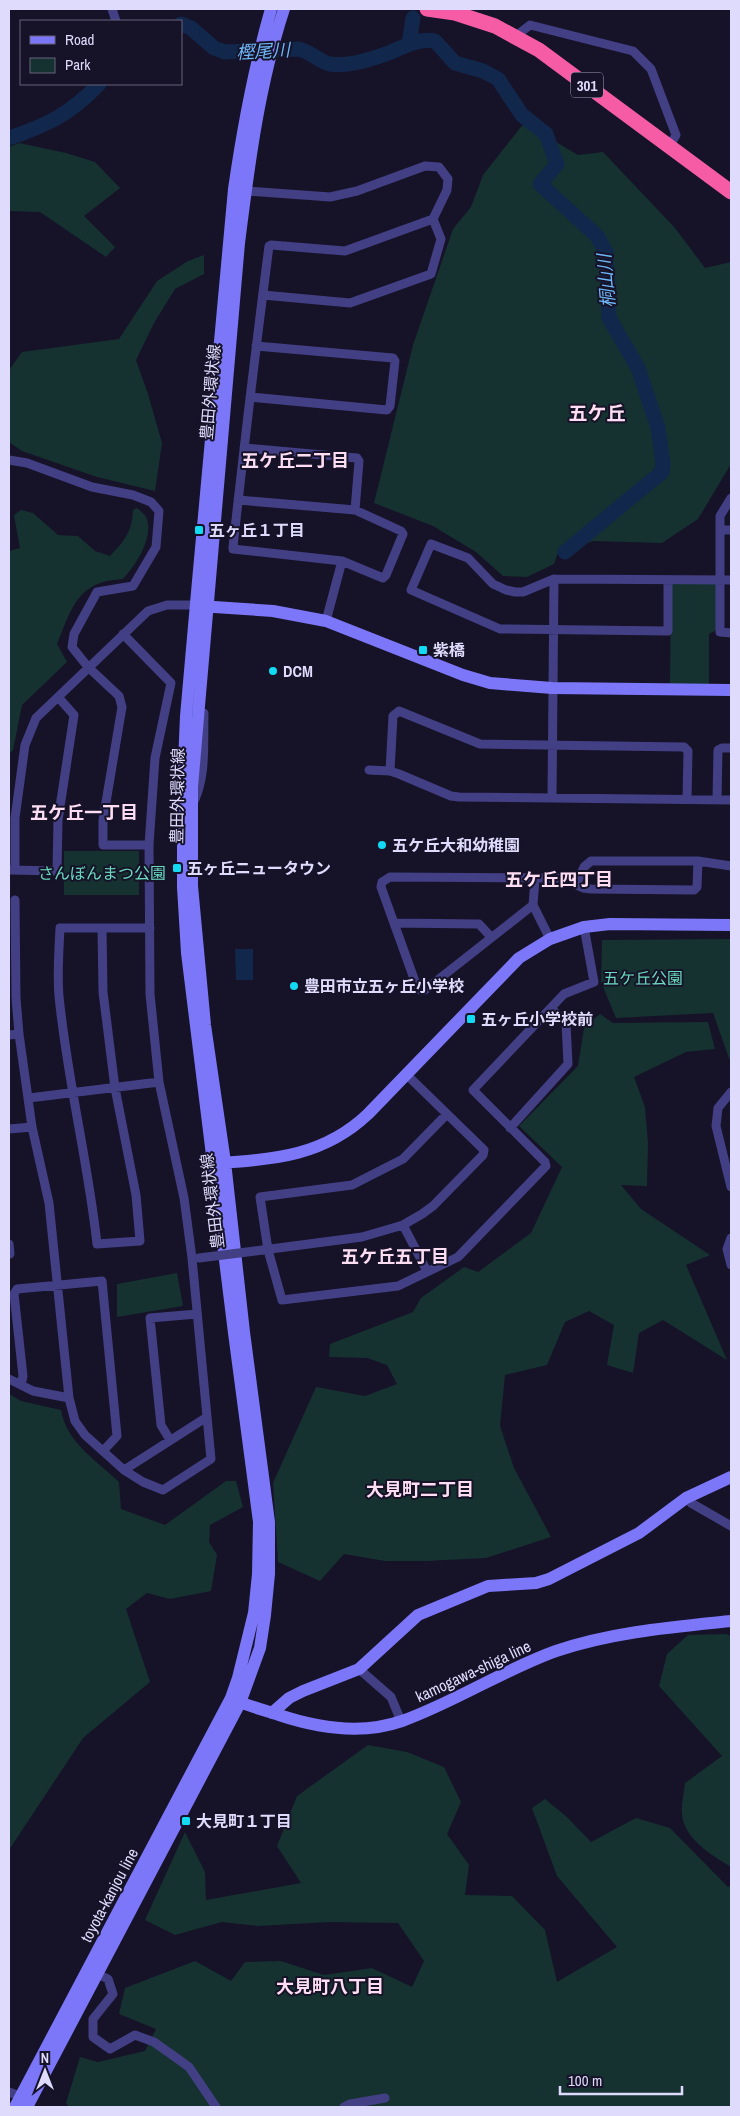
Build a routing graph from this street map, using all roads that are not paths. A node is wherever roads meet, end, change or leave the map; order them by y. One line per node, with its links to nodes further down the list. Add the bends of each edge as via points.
1 (271, 9): 4 (street, 豊田外環状線)
2 (284, 9): 4 (street, 豊田外環状線)
3 (427, 9): 5 (highway, 301, via 454,13)
4 (272, 25): 6 (street, 豊田外環状線)
5 (516, 36): 7 (highway, 301); 7 (street, via 530,25 633,50 651,69 676,135)
6 (263, 58): 8 (street, 豊田外環状線); 26 (street, 豊田外環状線, via 243,125 234,188)
7 (669, 147): 9 (highway, 301)
8 (246, 191): 10 (street, via 330,197 357,191 425,166 439,167 448,179 447,190); 26 (street, 豊田外環状線)
9 (731, 192)
10 (433, 219): 11 (street, via 344,251 271,245); 11 (street, via 442,240 430,274 350,303)
11 (263, 295): 12 (street)
12 (256, 346): 13 (street); 13 (street, via 393,358 390,406 387,410)
13 (250, 397): 14 (street)
14 (244, 448): 17 (street); 18 (street, via 357,458)
15 (9, 460): 31 (street, via 92,487 133,495 151,502 159,511 156,547 133,586 97,592 74,634 72,647)
16 (731, 498): 19 (street, via 720,516)
17 (238, 500): 18 (street); 21 (street, via 233,549)
18 (355, 510): 21 (street, via 403,534 382,578)
19 (720, 530): 20 (street); 24 (street)
20 (731, 530)
21 (342, 561): 27 (street)
22 (554, 579): 23 (street); 28 (street); 28 (street, via 524,592 506,590 493,584 468,558 431,544 411,590 500,629)
23 (668, 580): 24 (street); 28 (street, via 668,631)
24 (720, 580): 25 (street); 29 (street, via 720,632)
25 (731, 580)
26 (202, 606): 27 (street, via 273,611); 30 (street, via 166,605 148,611); 71 (street, 豊田外環状線, via 192,806 192,886); 71 (street, 豊田外環状線, via 186,716 183,887 187,953)
27 (326, 621): 32 (street, via 463,675 490,683)
28 (554, 631): 32 (street)
29 (731, 632)
30 (123, 634): 31 (street); 43 (street, via 171,683 155,758)
31 (88, 667): 34 (street); 43 (street, via 119,696 122,707 103,820 103,845)
32 (552, 688): 33 (street); 35 (street)
33 (731, 690)
34 (58, 697): 46 (street, via 36,718 25,745); 46 (street, via 74,715 58,820 57,871)
35 (552, 745): 38 (street, via 475,743 399,711 393,716); 39 (street); 40 (street, via 684,747 688,751)
36 (731, 748): 41 (street, via 718,750)
37 (370, 770): 38 (street)
38 (390, 771): 39 (street, via 451,796)
39 (552, 798): 40 (street)
40 (688, 799): 41 (street)
41 (717, 800): 42 (street)
42 (731, 800)
43 (149, 845): 55 (street)
44 (698, 861): 45 (street); 48 (street, via 589,861); 48 (street, via 698,887 694,890 591,889)
45 (731, 866)
46 (12, 870)
47 (535, 879): 48 (street, via 561,878); 49 (street); 51 (street, via 390,876 381,887)
48 (576, 885)
49 (533, 904): 56 (street); 57 (street)
50 (13, 905): 59 (street)
51 (394, 923): 56 (street, via 479,924); 56 (street, via 420,990 425,990)
52 (731, 924): 53 (street)
53 (584, 927): 57 (street); 58 (street, via 594,982 564,994)
54 (102, 928): 55 (street); 63 (street, via 104,992); 65 (street, via 60,928 59,994)
55 (150, 928): 62 (street, via 150,994)
56 (491, 937)
57 (550, 938): 61 (street, via 520,958)
58 (551, 1008): 69 (street, via 566,1022 568,1064); 69 (street, via 473,1090)
59 (19, 1034): 60 (street); 66 (street)
60 (9, 1035)
61 (406, 1074): 67 (street); 71 (street, via 359,1122 332,1140 292,1155)
62 (159, 1082): 63 (street); 78 (street)
63 (115, 1088): 65 (street); 65 (street, via 136,1195 140,1241 97,1244)
64 (731, 1092): 72 (street, via 718,1108 716,1126)
65 (72, 1093): 66 (street)
66 (29, 1098): 68 (street)
67 (448, 1114): 73 (street, via 484,1150 483,1155 433,1206); 76 (street, via 403,1159 352,1184 262,1196)
68 (32, 1127): 70 (street); 81 (street, via 49,1203)
69 (510, 1128): 80 (street, via 546,1166 458,1257)
70 (9, 1129)
71 (219, 1163): 95 (street, 豊田外環状線, via 269,1522 270,1574 260,1648)
72 (731, 1187)
73 (403, 1224): 76 (street, via 362,1237); 80 (street)
74 (731, 1238): 79 (street, via 726,1249)
75 (9, 1244): 77 (street)
76 (265, 1250): 78 (street, bridge); 80 (street, via 283,1301 398,1286)
77 (9, 1254)
78 (196, 1258): 82 (street)
79 (731, 1266)
80 (427, 1271)
81 (58, 1285): 84 (street, via 17,1289 14,1294 24,1376); 85 (street); 88 (street, via 102,1281 118,1436)
82 (197, 1314): 86 (street); 87 (street, via 150,1318 161,1425)
83 (9, 1379): 84 (street)
84 (21, 1385): 85 (street, via 33,1391)
85 (69, 1398): 88 (street, via 75,1421)
86 (207, 1417): 87 (street); 89 (street, via 211,1459 163,1490)
87 (170, 1440): 89 (street)
88 (103, 1451): 89 (street)
89 (124, 1470)
90 (731, 1477): 91 (street)
91 (686, 1498): 92 (street); 94 (street, via 639,1534 549,1579 488,1586 418,1615)
92 (731, 1526)
93 (731, 1621): 97 (street, kamogawa-shiga line, via 616,1636 557,1651)
94 (358, 1669): 96 (street, via 289,1698); 97 (street, via 392,1697)
95 (235, 1700): 96 (street, kamogawa-shiga line); 98 (street, toyota-kanjou line)
96 (272, 1713): 97 (street, kamogawa-shiga line, via 332,1728 360,1728)
97 (401, 1721)
98 (93, 1972): 101 (street, toyota-kanjou line); 102 (street, via 108,1979 113,1994 93,2019 93,2037 110,2050 135,2035 154,2042 189,2067)
99 (9, 2092): 101 (street)
100 (386, 2098): 103 (street)
101 (21, 2104)
102 (216, 2107)
103 (344, 2107)

